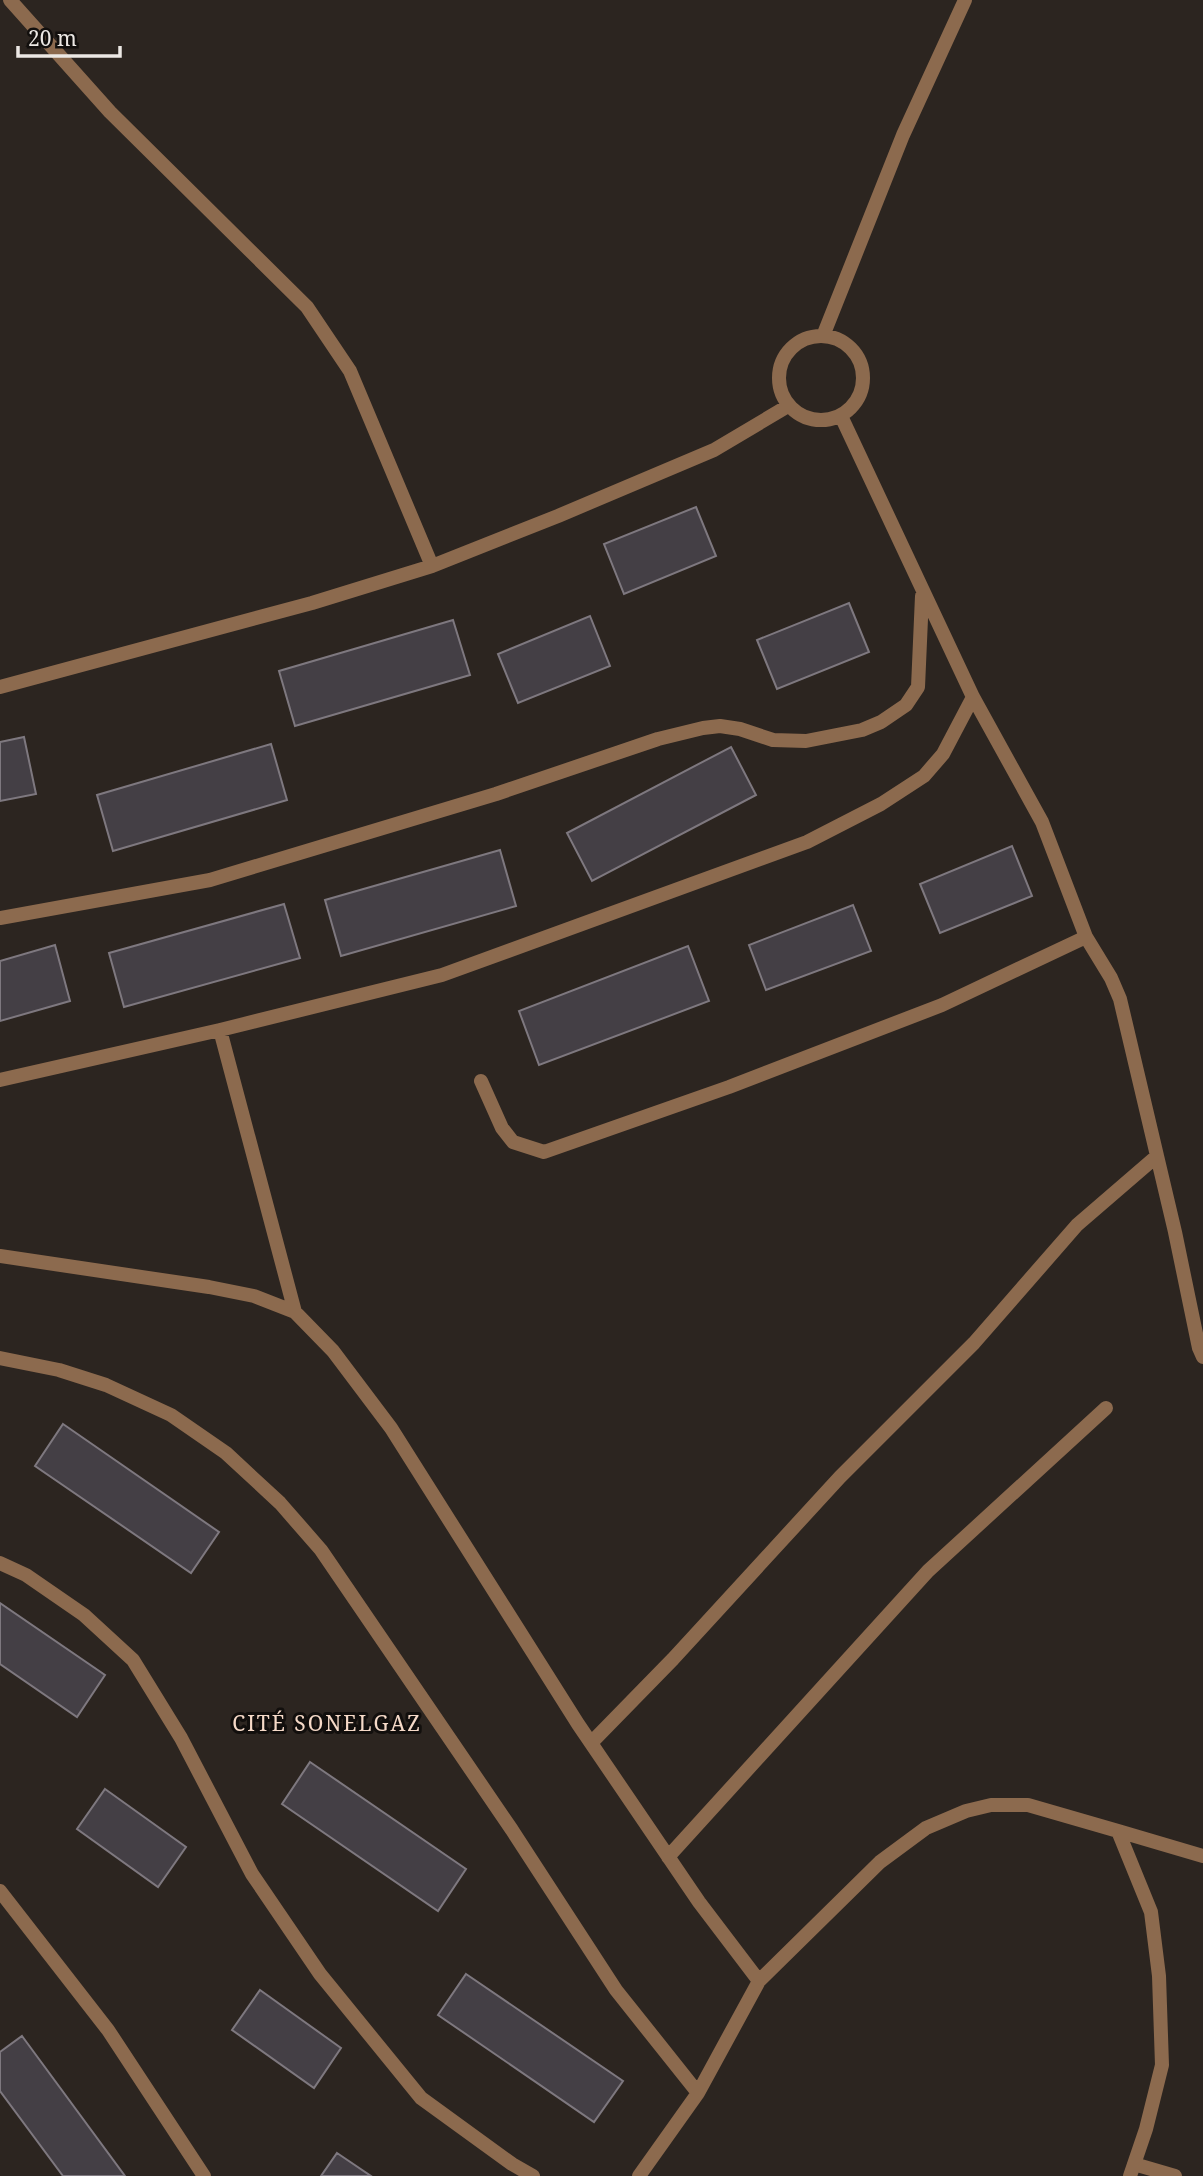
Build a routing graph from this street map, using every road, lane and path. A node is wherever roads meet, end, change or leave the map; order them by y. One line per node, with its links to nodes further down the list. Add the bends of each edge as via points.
1 (10, 0): 6 (street, via 110,112 307,307 350,372)
2 (965, 0): 3 (street, via 903,135)
3 (823, 336): 4 (street, via 809,337 786,353 778,380); 5 (street, via 848,346 863,369 860,397)
4 (788, 406): 5 (street, via 813,421); 6 (street, via 714,450)
5 (841, 416): 7 (street)
6 (432, 566): 8 (street)
7 (922, 591): 9 (street); 10 (street, via 918,687 906,705 862,730 806,741 773,740 720,726 703,728 210,880)
8 (0, 687)
9 (973, 697): 11 (street, via 1042,822); 12 (street, via 943,754 924,776 807,842 442,975)
10 (0, 918)
11 (1086, 937): 14 (street, via 942,1005 544,1152 513,1142); 15 (street, via 1120,999)
12 (219, 1030): 13 (street); 17 (street)
13 (0, 1080)
14 (481, 1081)
15 (1157, 1156): 18 (street); 22 (street, via 1077,1225 974,1343 840,1478)
16 (0, 1256): 17 (street, via 209,1287 254,1296)
17 (295, 1312): 22 (street, via 333,1351 391,1428)
18 (1203, 1357)
19 (0, 1358): 28 (street, via 106,1385 171,1415 226,1453 279,1503 321,1549 616,1990)
20 (1106, 1408): 25 (street, via 928,1571)
21 (0, 1563): 31 (street, via 84,1615 133,1660 181,1738 252,1874 320,1974 421,2098)
22 (591, 1744): 25 (street)
23 (1118, 1831): 24 (street); 27 (street, via 1028,1805 991,1805 966,1811 926,1828 880,1862); 29 (street, via 1151,1912 1159,1976 1162,2065)
24 (1203, 1856)
25 (668, 1857): 27 (street)
26 (0, 1891): 30 (street, via 108,2030)
27 (759, 1981): 28 (street)
28 (698, 2093): 32 (street)
29 (1132, 2170): 33 (street)
30 (204, 2176)
31 (533, 2176)
32 (639, 2176)
33 (1175, 2176)

